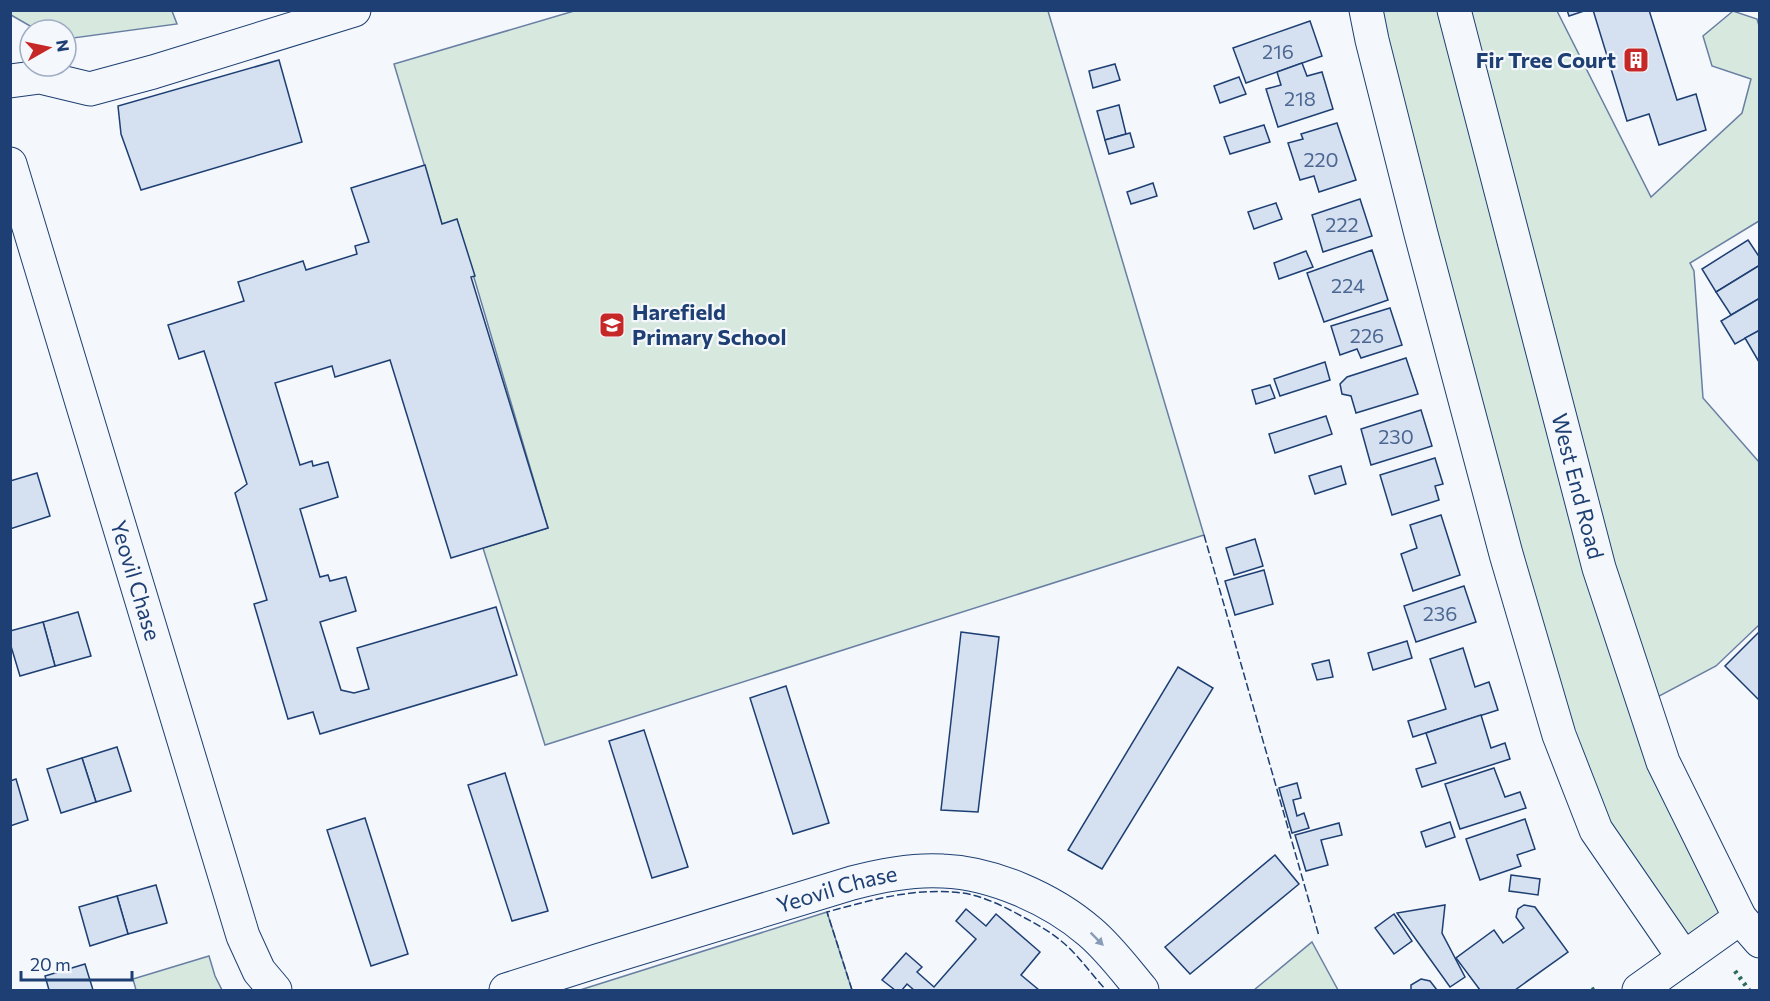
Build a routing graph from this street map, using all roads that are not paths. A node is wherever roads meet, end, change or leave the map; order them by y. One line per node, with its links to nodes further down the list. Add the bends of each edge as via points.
1 (354, 10): 4 (street, via 90,89 40,77)
2 (1366, 10): 7 (street, via 1420,234 1559,735 1596,830)
3 (1454, 10): 6 (street, West End Road, via 1599,568 1663,762)
4 (10, 81)
5 (10, 164): 8 (street, Yeovil Chase, via 243,936 259,970)
6 (1750, 929): 7 (street)
7 (1684, 958): 11 (street)
8 (275, 990)
9 (506, 990): 10 (street, Yeovil Chase, one-way to 10, via 852,883 913,871 944,871 996,881 1050,904 1091,933)
10 (1142, 990)
11 (1639, 990)

